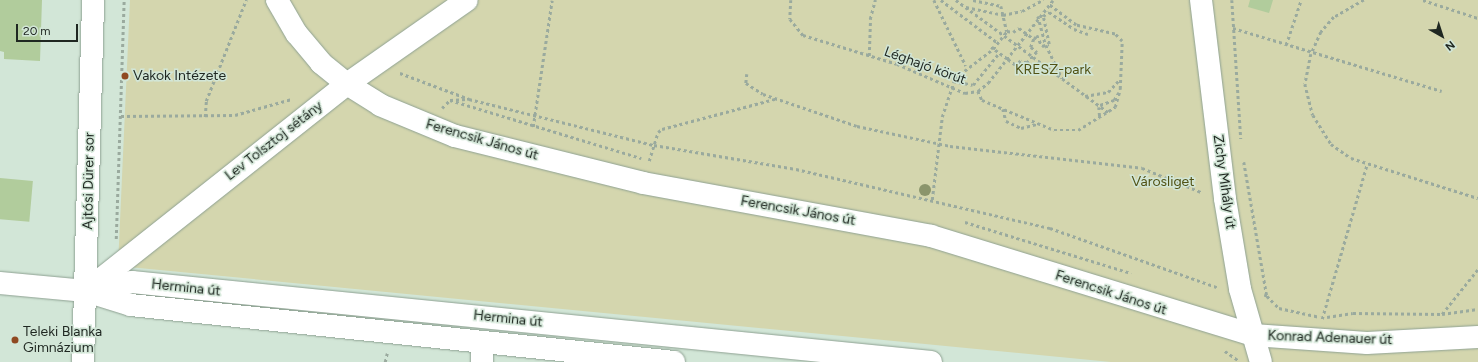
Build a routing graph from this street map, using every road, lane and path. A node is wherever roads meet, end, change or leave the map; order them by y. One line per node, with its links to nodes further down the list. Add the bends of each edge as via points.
1 (93, 0): 79 (street, Ajtósi Dürer sor)
2 (124, 0): 74 (path, via 116,239)
3 (246, 0): 61 (path, via 206,102)
4 (277, 0): 48 (street, Ferencsik János út, via 302,40 321,63)
5 (467, 0): 40 (street, Lev Tolsztoj sétány)
6 (552, 0): 59 (path)
7 (791, 0): 39 (path, Léghajó körút, via 789,14 796,31)
8 (875, 0): 39 (path, via 869,25)
9 (934, 0): 43 (path)
10 (941, 0): 32 (path)
11 (956, 0): 21 (path)
12 (973, 0): 23 (path, via 1001,6)
13 (1043, 0): 22 (path); 23 (path, via 1022,11)
14 (1053, 0): 20 (path, Léghajó körút)
15 (1200, 0): 78 (street, Zichy Mihály út, via 1225,199)
16 (1232, 0): 26 (path)
17 (1301, 0): 34 (path)
18 (1364, 0): 38 (path, via 1334,17 1321,32)
19 (1423, 0): 25 (path)
20 (1048, 4): 22 (path, Léghajó körút); 45 (path, via 1076,25 1119,37 1124,45)
21 (965, 7): 23 (path); 30 (path)
22 (1044, 8): 24 (path, Léghajó körút)
23 (1002, 15): 27 (path)
24 (1038, 16): 28 (path, Léghajó körút); 33 (path)
25 (1478, 18)
26 (1233, 28): 34 (path); 67 (path)
27 (1007, 31): 28 (path, via 1013,32 1019,28); 30 (path)
28 (1026, 33): 31 (path); 35 (path, Léghajó körút)
29 (1088, 34): 33 (path, via 1074,29 1054,14 1046,13 1043,22 1049,44)
30 (1003, 37): 32 (path); 35 (path)
31 (1034, 39): 33 (path, via 1037,35 1042,46); 42 (path, via 1032,47 1037,52)
32 (998, 43): 36 (path)
33 (1046, 45): 47 (path)
34 (1286, 45): 38 (path)
35 (1016, 46): 41 (path, Léghajó körút); 42 (path)
36 (992, 48): 37 (path); 43 (path)
37 (999, 53): 41 (path); 46 (path, via 973,85)
38 (1311, 54): 52 (path); 70 (path, via 1305,84 1313,115 1331,144 1351,158)
39 (869, 56): 49 (path, Léghajó körút, via 897,64)
40 (382, 58): 48 (street, Lev Tolsztoj sétány); 55 (path, via 419,82)
41 (1007, 58): 42 (path, via 1015,65 1021,61 1028,63); 51 (path, Léghajó körút)
42 (1031, 58): 47 (path)
43 (966, 66): 46 (path)
44 (747, 74): 54 (path, via 746,83)
45 (1120, 79): 50 (path); 53 (path, via 1108,92)
46 (953, 80): 49 (path)
47 (1063, 80): 53 (path)
48 (347, 84): 74 (street, Lev Tolsztoj sétány); 84 (street, Ferencsik János út, via 380,105 455,136 643,183 931,236)
49 (950, 87): 51 (path, Léghajó körút, via 965,92); 65 (path, via 942,118)
50 (1120, 89): 57 (path, via 1114,100); 60 (path, via 1119,100)
51 (978, 91): 58 (path, via 982,100)
52 (1442, 91)
53 (1085, 96): 57 (path)
54 (776, 98): 65 (path, via 856,126); 66 (path, via 662,129)
55 (469, 99): 56 (path); 59 (path)
56 (450, 100)
57 (1098, 105): 60 (path); 62 (path)
58 (1003, 109): 63 (path); 63 (path, via 1006,121 1021,128)
59 (534, 113): 64 (path); 66 (path)
60 (1109, 113): 62 (path)
61 (205, 117)
62 (1100, 120): 63 (path, via 1070,131)
63 (1037, 124)
64 (533, 127)
65 (940, 144): 71 (path, via 1142,168); 73 (path)
66 (654, 145): 69 (path); 73 (path, via 796,170)
67 (1241, 147)
68 (1243, 155): 80 (path)
69 (649, 161)
70 (1367, 164): 72 (path); 83 (path)
71 (1201, 192)
72 (1478, 198)
73 (932, 200): 77 (path, via 1050,228)
74 (129, 254): 79 (street, Lev Tolsztoj sétány)
75 (1478, 268): 82 (path)
76 (0, 283): 79 (street, Hermina út)
77 (1216, 287)
78 (1240, 289): 80 (path); 84 (street, Zichy Mihály út)
79 (86, 291): 89 (street, Hermina út, via 131,305); 90 (street, Hermina út, via 132,282); 92 (street, Ajtósi Dürer sor)
80 (1267, 296): 83 (path, via 1279,308 1304,311)
81 (1478, 309): 82 (path)
82 (1442, 314): 83 (path, via 1353,313)
83 (1322, 318): 86 (path)
84 (1253, 335): 86 (street, Konrad Adenauer út); 97 (street, Zichy Mihály út)
85 (1478, 337): 86 (street, Konrad Adenauer út, via 1367,342)
86 (1321, 339)
87 (387, 350): 93 (path)
88 (1225, 351): 96 (path)
89 (482, 352): 91 (street, Hermina út)
90 (801, 355): 95 (street, Hermina út)
91 (560, 356): 94 (street, Hermina út)
92 (83, 362)
93 (386, 362)
94 (674, 362)
95 (931, 362)
96 (1240, 362)
97 (1261, 362)

